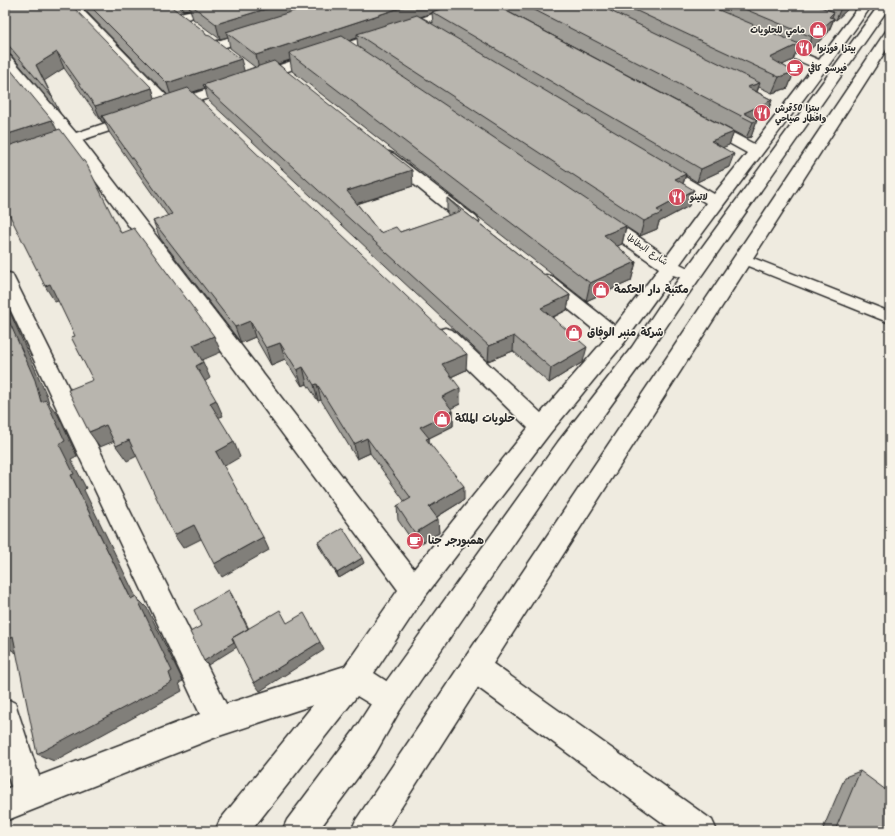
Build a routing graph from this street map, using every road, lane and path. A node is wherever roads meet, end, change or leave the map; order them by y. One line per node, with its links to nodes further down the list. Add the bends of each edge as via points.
1 (71, 5): 21 (street)
2 (224, 5): 7 (street, via 175,13)
3 (472, 5): 6 (street)
4 (866, 5): 18 (street, via 841,28)
5 (885, 5): 34 (street)
6 (418, 22): 9 (street); 14 (street)
7 (192, 27)
8 (267, 30): 13 (street)
9 (432, 30)
10 (890, 34): 31 (street)
11 (204, 36): 13 (street)
12 (759, 38): 18 (street)
13 (216, 46): 15 (street)
14 (345, 47): 16 (street); 20 (street, via 285,74)
15 (228, 54)
16 (358, 56)
17 (5, 59): 23 (street)
18 (822, 66): 25 (street, via 782,106)
19 (246, 68): 20 (street)
20 (258, 76): 21 (street, via 202,104)
21 (170, 107): 23 (street)
22 (692, 117): 25 (street)
23 (73, 139): 26 (street); 40 (street)
24 (379, 149): 30 (street)
25 (755, 150): 28 (street)
26 (5, 161)
27 (648, 162): 28 (street)
28 (716, 202): 32 (street)
29 (590, 212): 32 (street, شارع البطاطا)
30 (479, 228)
31 (743, 259): 36 (lane); 41 (street)
32 (669, 266): 34 (street, شارع البطاطا); 38 (street)
33 (536, 273): 38 (street)
34 (691, 276): 43 (street)
35 (5, 278): 45 (street)
36 (890, 318)
37 (433, 323): 39 (street)
38 (617, 338): 39 (street)
39 (542, 428): 40 (street)
40 (414, 590): 42 (street)
41 (475, 668): 49 (street); 50 (street)
42 (354, 676): 43 (street); 45 (street); 47 (street)
43 (390, 700): 48 (street, via 364,743)
44 (5, 713): 46 (street)
45 (219, 721): 46 (street)
46 (17, 800)
47 (230, 831)
48 (298, 831)
49 (367, 831)
50 (701, 831)

